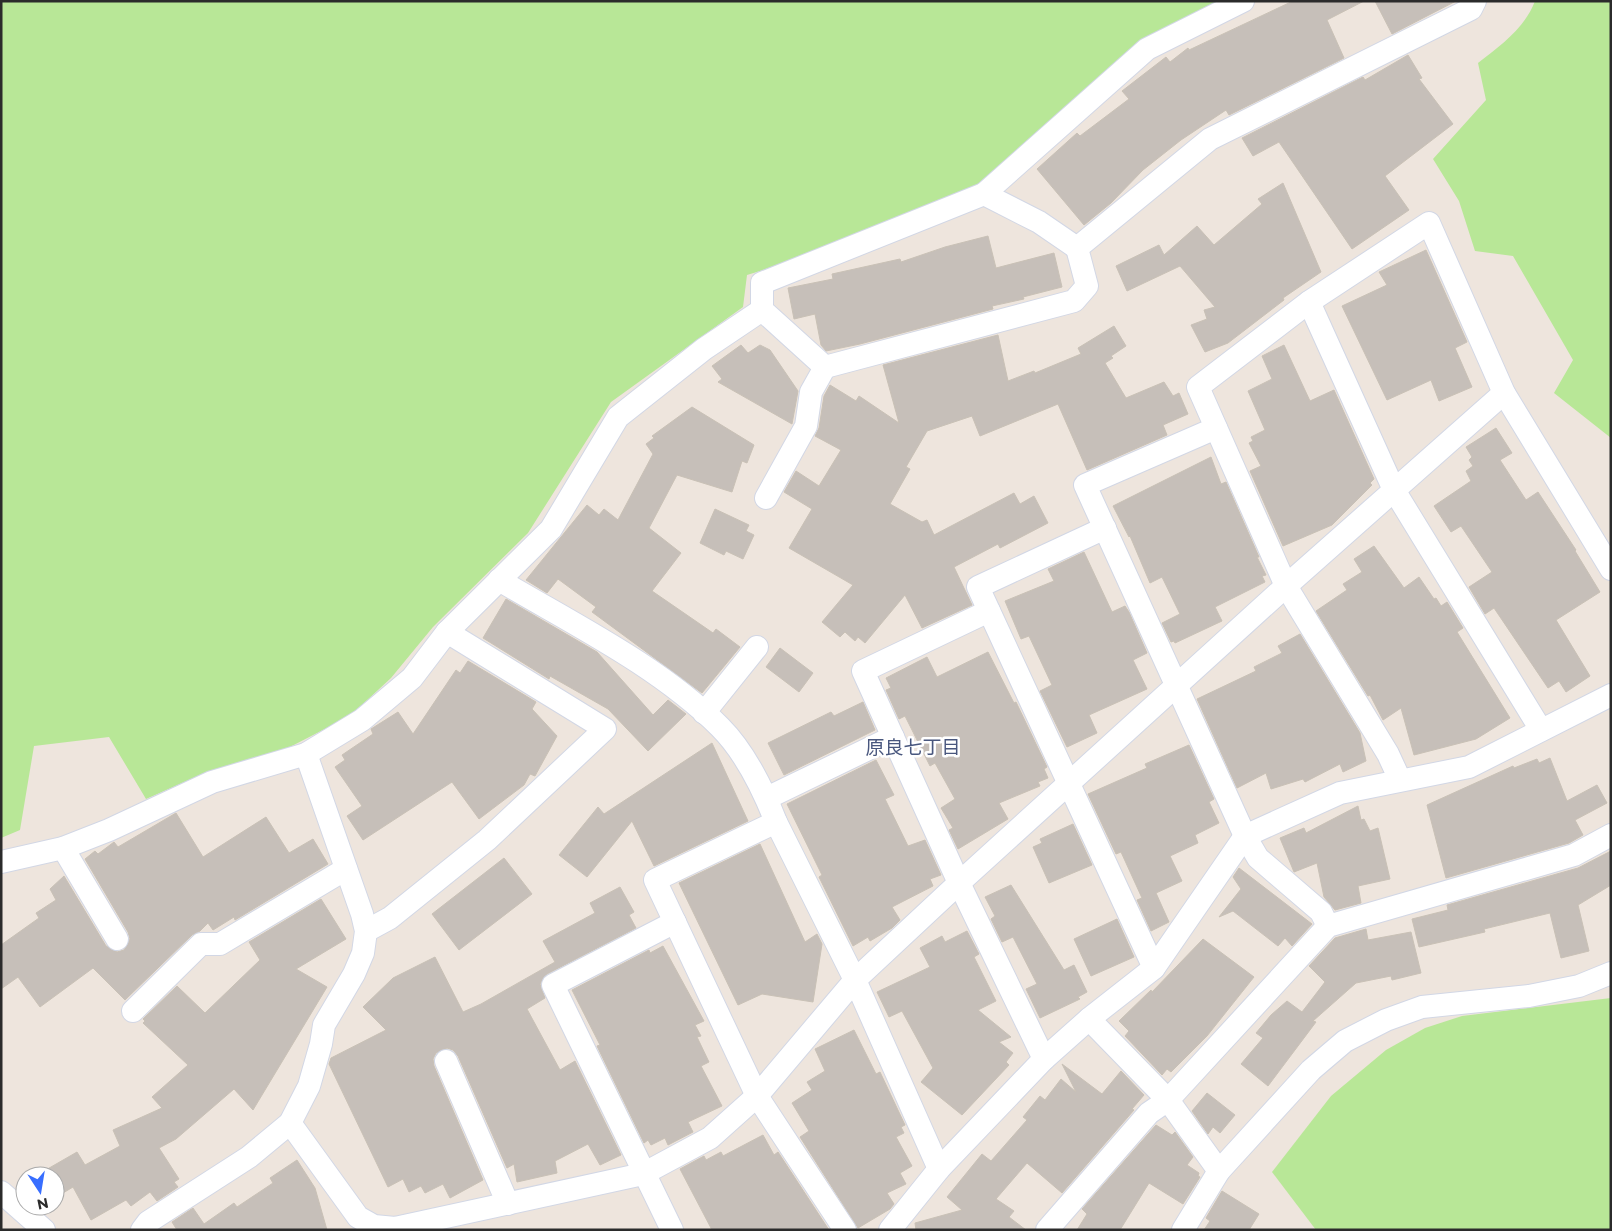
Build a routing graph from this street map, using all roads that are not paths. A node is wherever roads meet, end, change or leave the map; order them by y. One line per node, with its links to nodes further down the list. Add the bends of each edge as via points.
1 (1243, 1): 3 (street, via 1146,49)
2 (1475, 1): 4 (street, via 1471,9 1210,139)
3 (984, 194): 4 (street, via 1039,222); 6 (street, via 762,283)
4 (1077, 248): 7 (street, via 1087,286 1074,301)
5 (1308, 302): 8 (street, via 1429,223); 9 (street, via 1198,387); 10 (street)
6 (762, 310): 7 (street); 14 (street, via 704,349 618,417 551,529)
7 (825, 367): 11 (street, via 811,392 806,426)
8 (1504, 393): 10 (street); 13 (street)
9 (1216, 428): 12 (street, via 1085,485); 15 (street)
10 (1394, 490): 15 (street); 22 (street)
11 (766, 498)
12 (1105, 528): 16 (street, via 978,587); 19 (street)
13 (1611, 569)
14 (499, 580): 17 (street); 21 (street, via 643,664)
15 (1286, 586): 19 (street); 25 (street, via 1388,754)
16 (989, 611): 23 (street, via 863,671); 26 (street)
17 (447, 632): 24 (street, via 412,678 362,720); 37 (street, via 605,729 487,840 390,918)
18 (757, 647): 21 (street)
19 (1177, 686): 26 (street); 30 (street)
20 (1611, 696): 22 (street)
21 (704, 713): 27 (street, via 721,728 746,760)
22 (1541, 730): 25 (street, via 1469,766)
23 (893, 737): 27 (street); 34 (street)
24 (306, 754): 31 (street, via 212,782); 33 (street)
25 (1400, 780): 30 (street, via 1340,792)
26 (1070, 783): 34 (street); 39 (street)
27 (767, 798): 28 (street)
28 (776, 822): 35 (street, via 654,880); 41 (street)
29 (1611, 835): 36 (street, via 1574,855)
30 (1245, 836): 36 (street, via 1258,858 1321,912); 39 (street)
31 (63, 848): 32 (street); 38 (street)
32 (1, 862)
33 (346, 869): 37 (street); 42 (street, via 220,944 201,944)
34 (959, 883): 41 (street); 44 (street)
35 (675, 922): 46 (street); 51 (street, via 552,984)
36 (1328, 926): 47 (street)
37 (366, 931): 48 (street, via 363,953 324,1025 309,1086)
38 (117, 939)
39 (1154, 968): 43 (street)
40 (1611, 973): 50 (street, via 1579,986 1529,996 1422,1007 1386,1020 1345,1041 1311,1070)
41 (855, 980): 46 (street); 49 (street)
42 (133, 1011)
43 (1090, 1019): 44 (street); 47 (street)
44 (1044, 1059): 49 (street)
45 (446, 1061): 53 (street)
46 (757, 1096): 51 (street, via 710,1138); 57 (street)
47 (1168, 1100): 50 (street); 59 (street, via 1149,1112)
48 (290, 1123): 53 (street, via 358,1217 374,1226 395,1228); 55 (street, via 249,1157 148,1222)
49 (939, 1169): 58 (street)
50 (1219, 1171): 60 (street)
51 (643, 1174): 53 (street); 56 (street)
52 (1, 1192): 54 (street)
53 (508, 1204)
54 (44, 1230)
55 (142, 1230)
56 (672, 1230)
57 (845, 1230)
58 (890, 1230)
59 (1047, 1230)
60 (1183, 1230)

